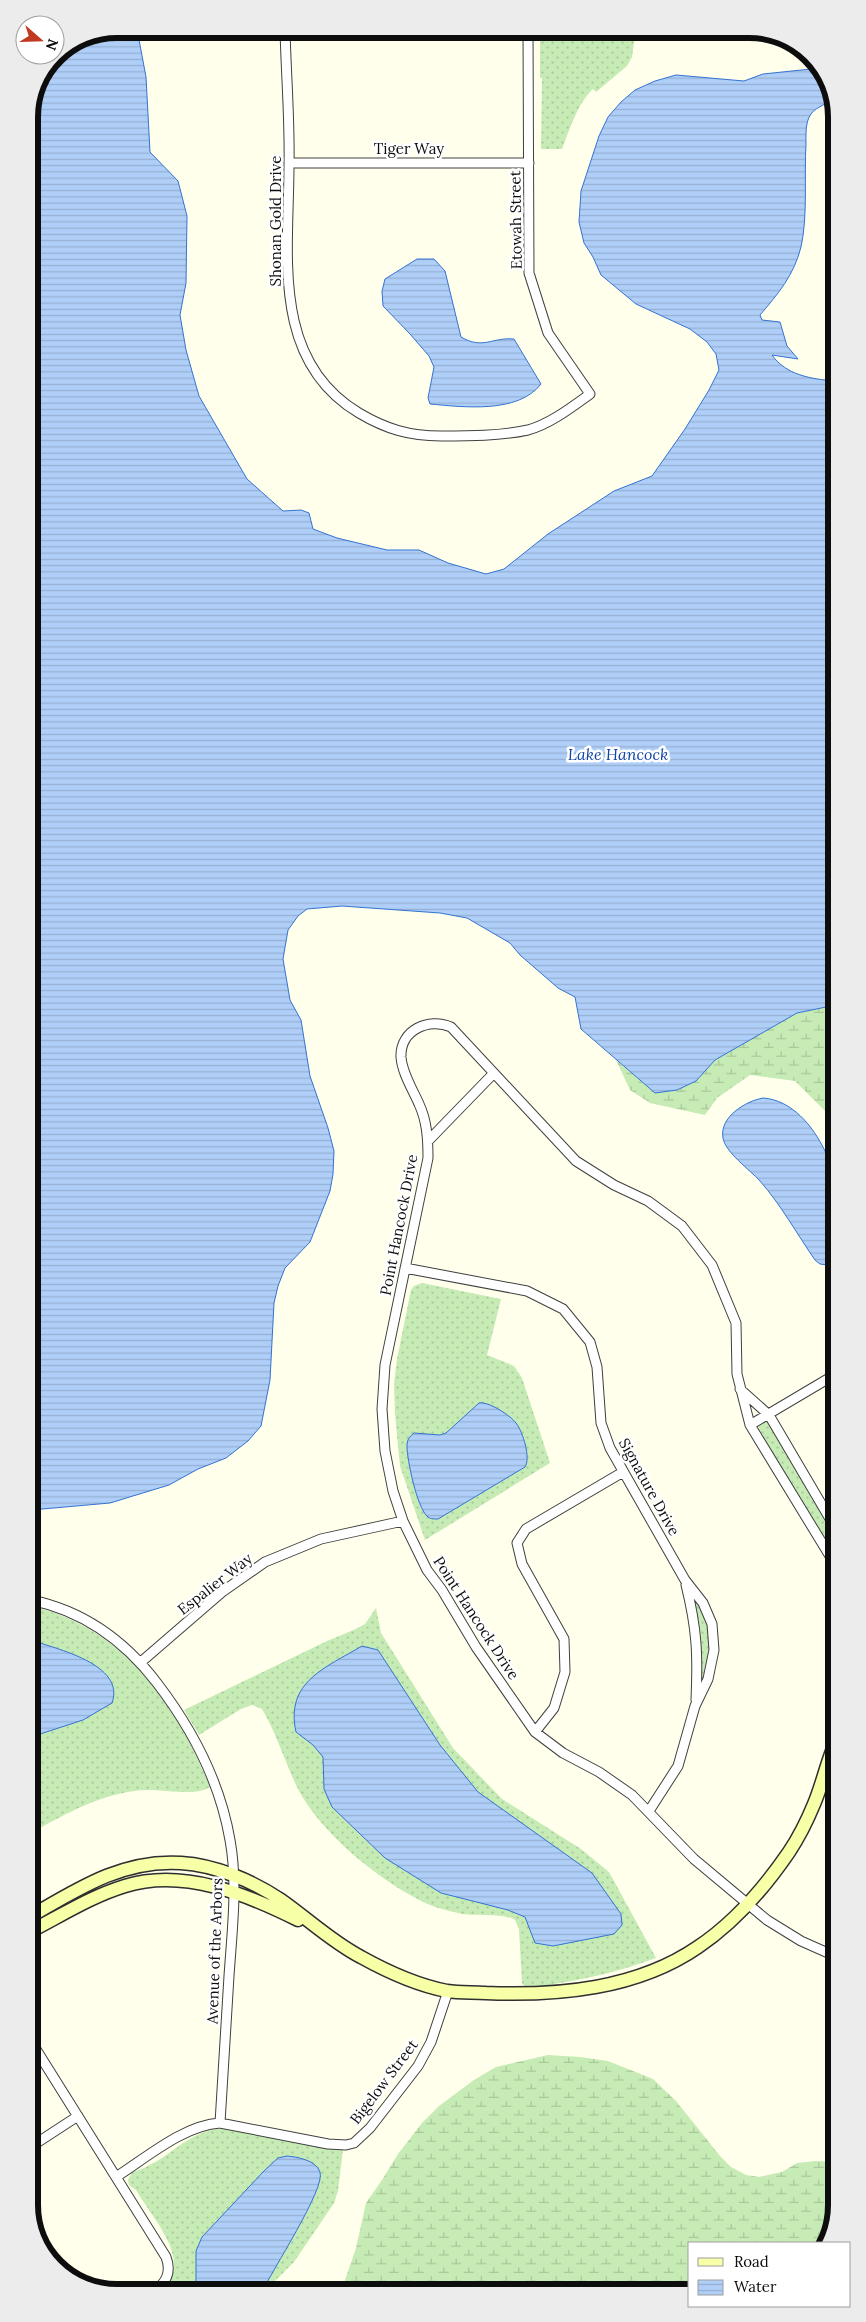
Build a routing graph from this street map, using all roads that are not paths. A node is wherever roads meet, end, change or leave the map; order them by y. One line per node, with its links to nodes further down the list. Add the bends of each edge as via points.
1 (285, 38): 3 (street, Shonan Gold Drive)
2 (528, 38): 4 (street, Etowah Street)
3 (290, 163): 4 (street, Tiger Way); 5 (street, Shonan Gold Drive, via 288,278 294,325 313,371 345,404 382,427 425,436 484,436 529,430 567,411)
4 (529, 163): 5 (street, Etowah Street, via 529,273 548,333)
5 (590, 394)
6 (494, 1073): 7 (street, Point Hancock Drive); 7 (street, Point Hancock Drive, via 451,1027 429,1023 414,1030 404,1043 401,1057 424,1115); 10 (street, Point Hancock Drive, via 576,1161 614,1185 648,1201 682,1226 712,1265 736,1323)
7 (428, 1142): 8 (street, Point Hancock Drive, via 425,1173)
8 (405, 1268): 13 (street, Signature Drive, via 527,1292 564,1309 590,1342 598,1367 601,1423); 15 (street, Point Hancock Drive, via 385,1365 382,1409 388,1469)
9 (828, 1379): 11 (street)
10 (740, 1389): 11 (street); 12 (street, Point Hancock Drive)
11 (769, 1415): 12 (street); 14 (street)
12 (750, 1425): 16 (street, Point Hancock Drive)
13 (623, 1472): 17 (street, Signature Drive); 21 (street, via 526,1529 517,1542 522,1564 564,1639 565,1672 554,1708)
14 (828, 1515)
15 (403, 1521): 19 (street, Espalier Way, via 321,1539 265,1562 222,1592); 21 (street, Point Hancock Drive, via 427,1570)
16 (828, 1553)
17 (685, 1580): 20 (street, Signature Drive, via 695,1620 698,1656); 20 (street, Signature Drive, via 703,1603 712,1624 714,1650 708,1679)
18 (38, 1602): 19 (street, Avenue of the Arbors, via 84,1618 104,1630)
19 (141, 1662): 24 (street, Avenue of the Arbors, via 191,1732 211,1774 230,1840)
20 (695, 1706): 23 (street, Signature Drive, via 678,1766)
21 (535, 1732): 23 (street, Point Hancock Drive, via 563,1753 599,1772)
22 (828, 1764): 26 (street, via 801,1832)
23 (649, 1811): 26 (street, Point Hancock Drive, via 694,1860)
24 (232, 1876): 25 (street, Avenue of the Arbors); 27 (street, via 184,1863 146,1865 122,1870 82,1886); 29 (street, via 273,1895)
25 (234, 1893): 28 (street, via 180,1881 126,1885 100,1894); 29 (street); 34 (street, Avenue of the Arbors)
26 (747, 1905): 30 (street, Point Hancock Drive, via 801,1941); 31 (street, via 698,1947 669,1962 592,1989 526,1994)
27 (38, 1912)
28 (38, 1927)
29 (321, 1931): 31 (street, via 358,1956 403,1979)
30 (828, 1953)
31 (448, 1991): 34 (street, Bigelow Street, via 431,2042 418,2066 370,2128 354,2143 328,2144)
32 (38, 2053): 33 (street)
33 (78, 2116): 35 (street); 36 (street)
34 (220, 2123): 36 (street, via 196,2127)
35 (38, 2142)
36 (116, 2177): 37 (street, via 170,2266)
37 (163, 2284)

